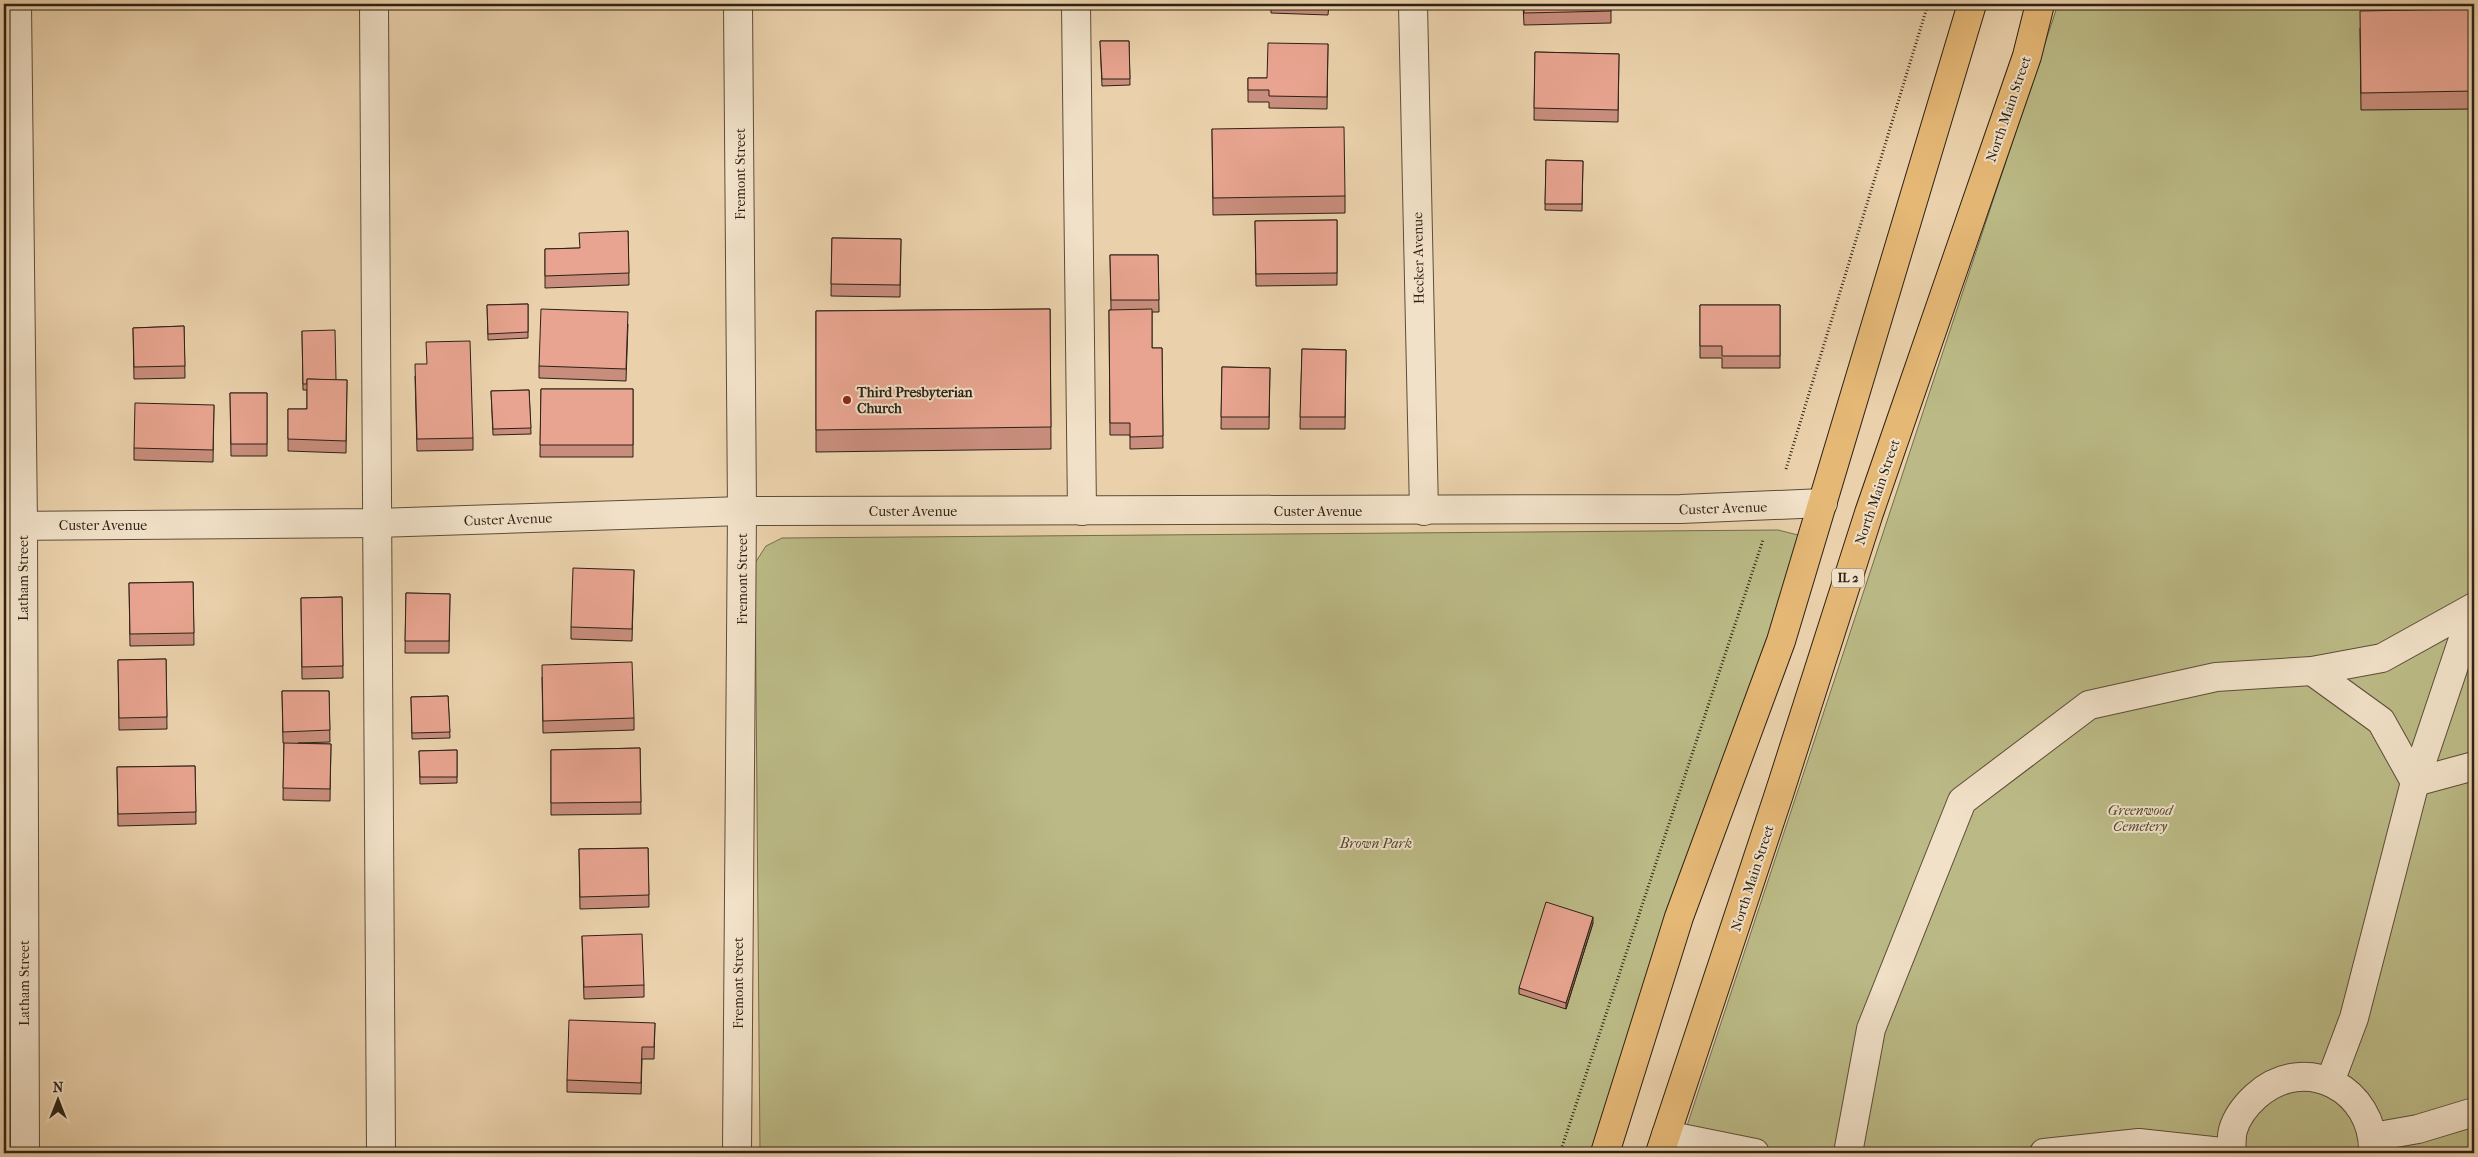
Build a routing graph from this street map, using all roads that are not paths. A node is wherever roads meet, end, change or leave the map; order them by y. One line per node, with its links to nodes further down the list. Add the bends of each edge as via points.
1 (17, 4): 13 (street, Latham Street)
2 (374, 4): 12 (street)
3 (738, 4): 9 (street, Fremont Street)
4 (1076, 4): 10 (street)
5 (1412, 4): 11 (street, Hecker Avenue)
6 (1972, 4): 8 (main road)
7 (2040, 4): 21 (main road, North Main Street / IL 2, via 2027,56 1869,514)
8 (1823, 503): 11 (street, Custer Avenue, via 1681,510); 26 (main road, via 1781,641 1679,917)
9 (742, 512): 10 (street, Custer Avenue); 12 (street, Custer Avenue); 25 (street, Fremont Street)
10 (1082, 512): 11 (street, Custer Avenue)
11 (1424, 512)
12 (377, 523): 13 (street, Custer Avenue); 24 (street)
13 (14, 526): 23 (street, Latham Street)
14 (2474, 607): 16 (street, via 2382,658)
15 (2474, 622): 18 (street, via 2464,638)
16 (2312, 671): 18 (street, via 2381,721); 28 (street, via 2216,677 2089,705 1962,801 1871,1029)
17 (2474, 766): 18 (street)
18 (2415, 782): 19 (street, via 2354,1018)
19 (2330, 1082): 22 (street, via 2351,1096 2365,1113); 30 (street, via 2306,1076 2269,1084 2243,1108 2233,1131)
20 (2474, 1112): 22 (street)
21 (1663, 1144): 27 (street)
22 (2373, 1145)
23 (25, 1153)
24 (381, 1153)
25 (737, 1153)
26 (1605, 1153)
27 (1755, 1153)
28 (1848, 1153)
29 (2044, 1153): 30 (street, via 2139,1143)
30 (2231, 1153)

